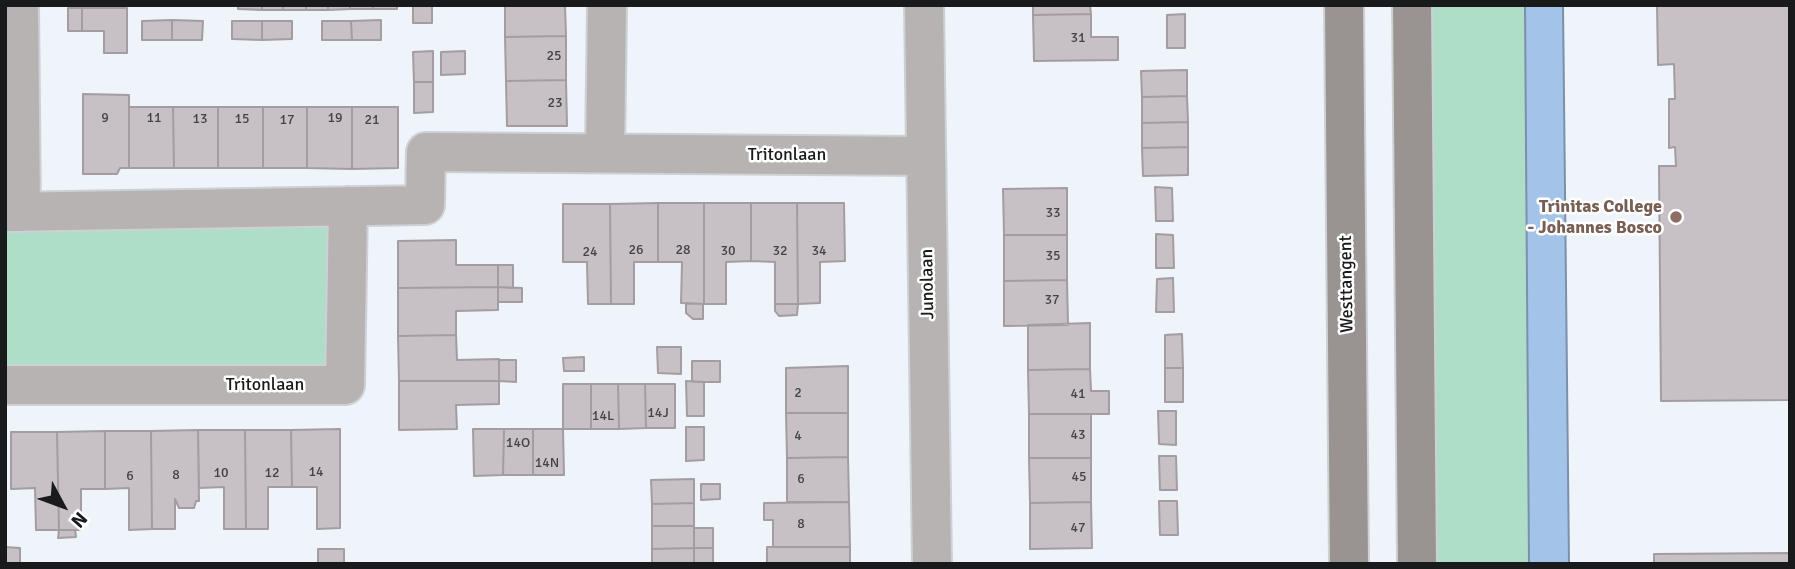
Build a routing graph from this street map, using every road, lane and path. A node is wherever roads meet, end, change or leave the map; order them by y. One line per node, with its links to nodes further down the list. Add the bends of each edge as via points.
1 (19, 5): 9 (street)
2 (607, 5): 6 (street)
3 (923, 5): 7 (street, Junolaan)
4 (1344, 5): 12 (main road, Westtangent)
5 (1412, 5): 13 (main road)
6 (606, 153): 7 (street, Tritonlaan); 8 (street, Tritonlaan, via 426,152 425,205)
7 (926, 156): 11 (street, Junolaan)
8 (348, 206): 9 (street, Tritonlaan); 10 (street, Tritonlaan, via 345,385)
9 (13, 212)
10 (5, 385)
11 (932, 564)
12 (1349, 564)
13 (1417, 564)

